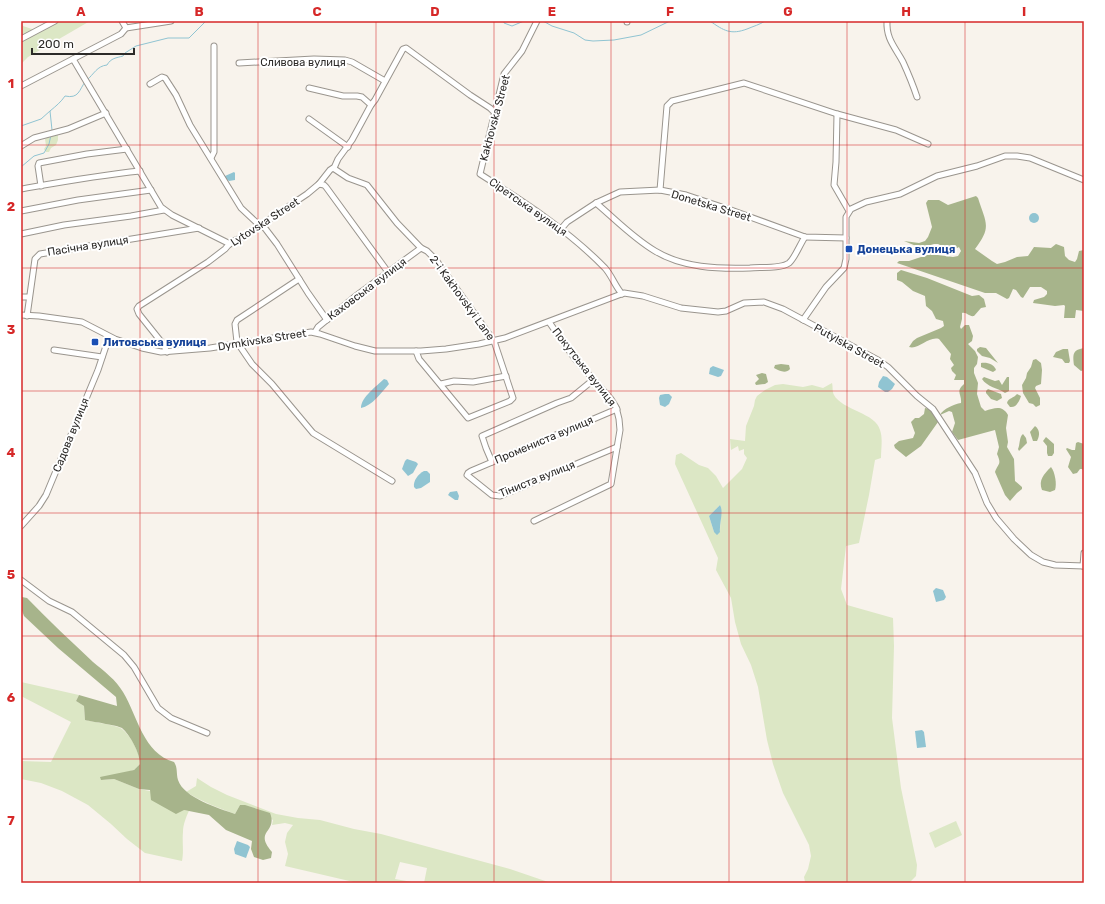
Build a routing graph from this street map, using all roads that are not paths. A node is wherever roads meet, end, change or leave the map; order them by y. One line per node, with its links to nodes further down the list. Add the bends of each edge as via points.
1 (55, 21): 7 (street)
2 (122, 21): 6 (street)
3 (171, 21): 6 (street)
4 (887, 21): 15 (street, via 888,38 898,51)
5 (536, 22): 18 (street, Kakhovska Street, via 522,51 504,74)
6 (126, 28): 9 (street, via 118,35)
7 (21, 39)
8 (214, 46): 25 (street, via 214,152)
9 (73, 59): 13 (street); 17 (street)
10 (239, 63): 11 (street, Сливова вулиця, via 345,60)
11 (385, 81): 16 (street, Lytovska Street); 18 (street, Lytovska Street, via 406,48)
12 (150, 84): 25 (street, via 162,77 165,78)
13 (21, 86)
14 (309, 88): 16 (street, via 343,96 357,96)
15 (917, 97)
16 (371, 104): 23 (street, Lytovska Street)
17 (106, 113): 22 (street, via 68,129 34,138); 24 (street)
18 (495, 114): 28 (street, Kakhovska Street)
19 (836, 114): 21 (street, via 896,130); 34 (street, via 744,83 672,101 667,106); 38 (street, via 834,185)
20 (309, 119): 23 (street)
21 (928, 144)
22 (21, 146)
23 (348, 147): 26 (street, Lytovska Street)
24 (127, 149): 27 (street); 31 (street, via 40,163)
25 (211, 158): 39 (street, via 243,210)
26 (334, 168): 30 (street, Lytovska Street); 46 (street, via 367,185)
27 (140, 171): 31 (street, via 86,177); 33 (street)
28 (480, 174): 41 (street, Сіретська вулиця)
29 (1084, 180): 38 (street, via 1030,158 1005,156 937,176 903,192 866,202)
30 (319, 184): 39 (street, Lytovska Street); 47 (street, via 326,187)
31 (40, 186): 32 (street)
32 (21, 189)
33 (151, 190): 36 (street); 37 (street)
34 (660, 190): 35 (street, Donetska Street, via 620,192); 43 (street, Donetska Street, via 731,210)
35 (596, 203): 41 (street, Donetska Street, via 568,221); 43 (street, via 652,249 668,258 694,265 726,268 782,265 789,262)
36 (164, 210): 40 (street); 42 (street)
37 (21, 211)
38 (849, 211): 44 (street, via 846,219)
39 (261, 225): 45 (street, Lytovska Street); 48 (street, via 280,248)
40 (199, 228): 45 (street); 51 (street, Пасічна вулиця, via 40,254 35,259)
41 (561, 229): 49 (street, Сіретська вулиця, via 605,269)
42 (21, 234)
43 (805, 237): 44 (street, Donetska Street)
44 (846, 238): 54 (street, via 844,268 826,287)
45 (230, 244): 62 (street, Lytovska Street, via 208,262 138,307 140,315)
46 (421, 248): 47 (street, Каховська вулиця); 58 (street, 2-i Kakhovskyi Lane, via 436,260)
47 (388, 272): 53 (street, Каховська вулиця)
48 (299, 278): 53 (street); 59 (street, via 237,320 235,324)
49 (622, 294): 54 (street, Putylska Street, via 643,296 681,308 718,312 744,303 764,302); 55 (street, Dymkivska Street)
50 (21, 297): 51 (street)
51 (29, 297): 52 (street, Пасічна вулиця)
52 (24, 316): 57 (street, Dymkivska Street, via 82,322)
53 (327, 320): 56 (street, Каховська вулиця)
54 (803, 320): 75 (street, Putylska Street, via 884,364 931,407 975,473 996,518 1026,551 1049,564)
55 (549, 322): 58 (street, Dymkivska Street); 65 (street, Покутська вулиця)
56 (315, 332): 59 (street, Dymkivska Street); 61 (street, Dymkivska Street, via 375,351)
57 (109, 337): 62 (street, Dymkivska Street, via 142,348); 63 (street, Садова вулиця)
58 (494, 340): 61 (street, Dymkivska Street, via 454,348); 64 (street, 2-i Kakhovskyi Lane)
59 (238, 344): 62 (street, Dymkivska Street); 71 (street, via 255,368 315,435)
60 (54, 350): 63 (street)
61 (416, 351): 66 (street, via 419,359)
62 (167, 352)
63 (102, 357): 73 (street, Садова вулиця, via 46,495)
64 (506, 376): 66 (street, via 474,382 454,381); 66 (street, 2-i Kakhovskyi Lane, via 513,398 510,402 468,418)
65 (593, 380): 67 (street, Покутська вулиця, via 611,398); 69 (street, via 571,398 482,436)
66 (441, 384)
67 (617, 409): 68 (street, Покутська вулиця, via 620,426); 69 (street, Промениста вулиця)
68 (617, 447): 70 (street, Тіниста вулиця, via 500,496 492,495 470,478 467,474); 72 (street, Покутська вулиця, via 610,484)
69 (492, 462): 70 (street, Промениста вулиця)
70 (471, 471)
71 (392, 481)
72 (534, 521)
73 (21, 526)
74 (1084, 553): 75 (street)
75 (1083, 566)
76 (21, 580): 77 (street, via 49,601 72,612 124,655 158,708 171,718)
77 (207, 733)

